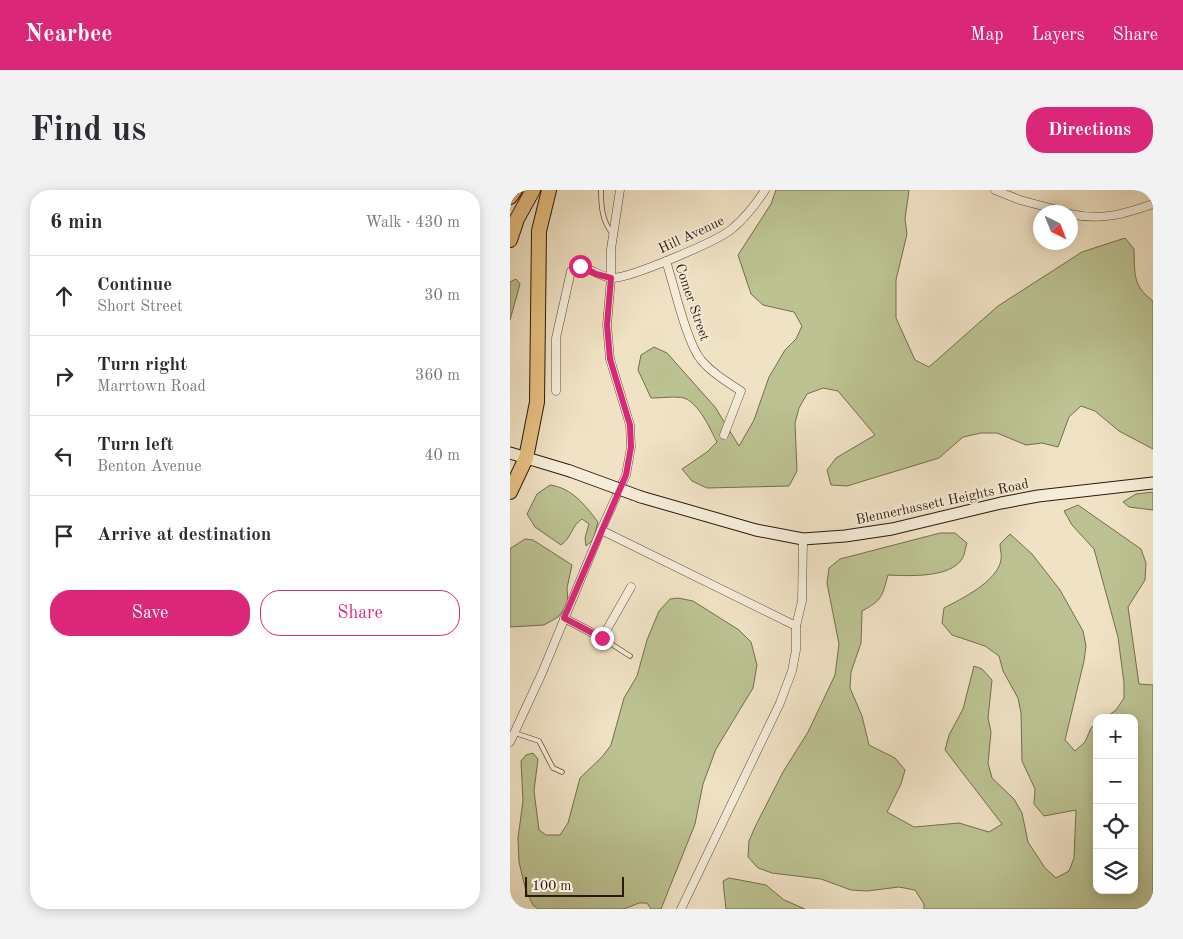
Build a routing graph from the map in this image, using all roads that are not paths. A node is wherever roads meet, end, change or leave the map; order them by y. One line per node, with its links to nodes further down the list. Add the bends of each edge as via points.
1 (515, 190): 8 (highway)
2 (533, 190): 13 (highway)
3 (548, 190): 19 (highway, via 538,231 537,402)
4 (601, 190): 12 (lane, via 606,226)
5 (620, 190): 12 (street)
6 (765, 190): 14 (street, Hill Avenue, via 732,230)
7 (995, 190): 10 (street)
8 (510, 197)
9 (1153, 204): 11 (street, via 1120,215 1097,218)
10 (1039, 205)
11 (1078, 215)
12 (613, 234): 15 (street)
13 (510, 240)
14 (666, 260): 15 (street, Hill Avenue, via 628,276); 17 (street, Comer Street, via 700,359 741,391)
15 (611, 278): 16 (street, via 580,266 570,271 556,338); 22 (street, via 607,325 610,359 630,425 631,447 626,475)
16 (556, 391)
17 (724, 435)
18 (510, 454): 19 (street, Blennerhassett Heights Road)
19 (526, 458): 21 (highway); 23 (street, Blennerhassett Heights Road, bridge, via 641,497 756,530)
20 (1153, 483): 23 (street, Blennerhassett Heights Road, via 1038,496 892,529)
21 (510, 492)
22 (601, 530): 25 (street); 26 (street)
23 (803, 539): 26 (street, via 802,601)
24 (631, 586): 27 (street)
25 (564, 618): 27 (street); 29 (street)
26 (796, 626): 32 (street, via 792,672 780,703)
27 (602, 638): 28 (lane)
28 (630, 656)
29 (514, 733): 30 (street); 31 (lane, via 539,741 553,768)
30 (510, 742)
31 (562, 772)
32 (680, 909)

